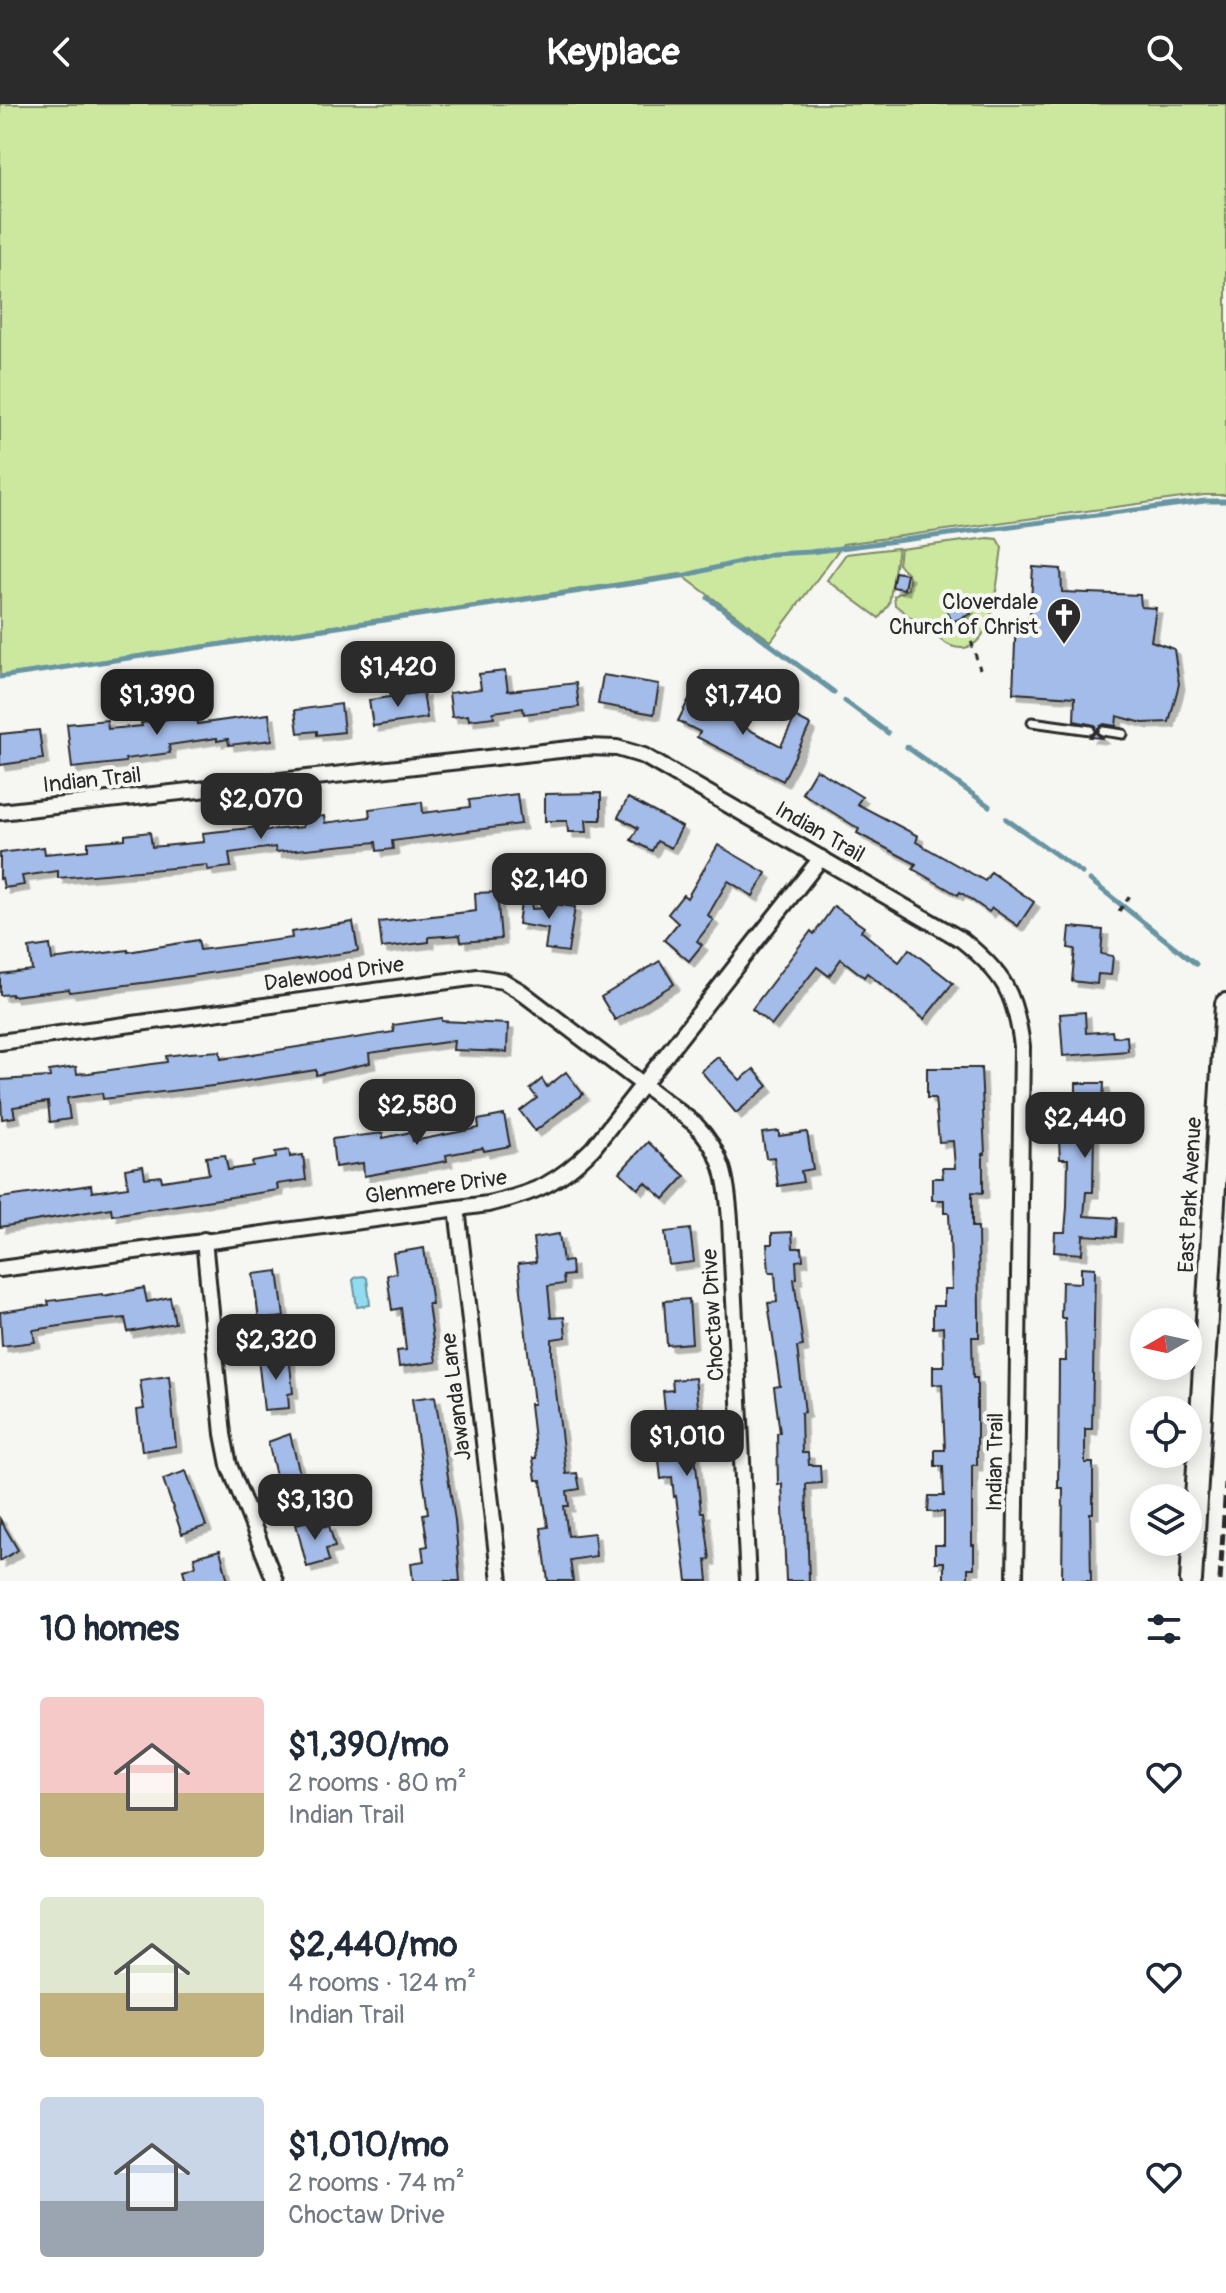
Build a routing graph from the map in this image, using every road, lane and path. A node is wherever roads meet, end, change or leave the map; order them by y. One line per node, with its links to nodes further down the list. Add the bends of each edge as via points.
1 (964, 619): 2 (path)
2 (980, 669)
3 (1032, 722): 4 (lane)
4 (1090, 730)
5 (1103, 731): 6 (lane)
6 (1123, 734)
7 (0, 812): 8 (street, Indian Trail, via 602,747 644,756)
8 (821, 858): 13 (street, Glenmere Drive); 20 (street, Indian Trail, via 962,940 1000,975 1012,998 1022,1046)
9 (1130, 896): 10 (path)
10 (1120, 910)
11 (1226, 1004): 21 (street, East Park Avenue)
12 (0, 1042): 13 (street, Dalewood Drive, via 490,977 520,991)
13 (642, 1082): 14 (street, Glenmere Drive, via 593,1148 549,1185 520,1197); 19 (street, Choctaw Drive, via 711,1140 728,1191)
14 (457, 1208): 15 (street, Glenmere Drive); 18 (street, Jawanda Lane)
15 (204, 1240): 16 (street, Glenmere Drive); 17 (street, via 229,1465)
16 (0, 1269)
17 (275, 1581)
18 (500, 1581)
19 (748, 1581)
20 (1015, 1581)
21 (1191, 1581)

